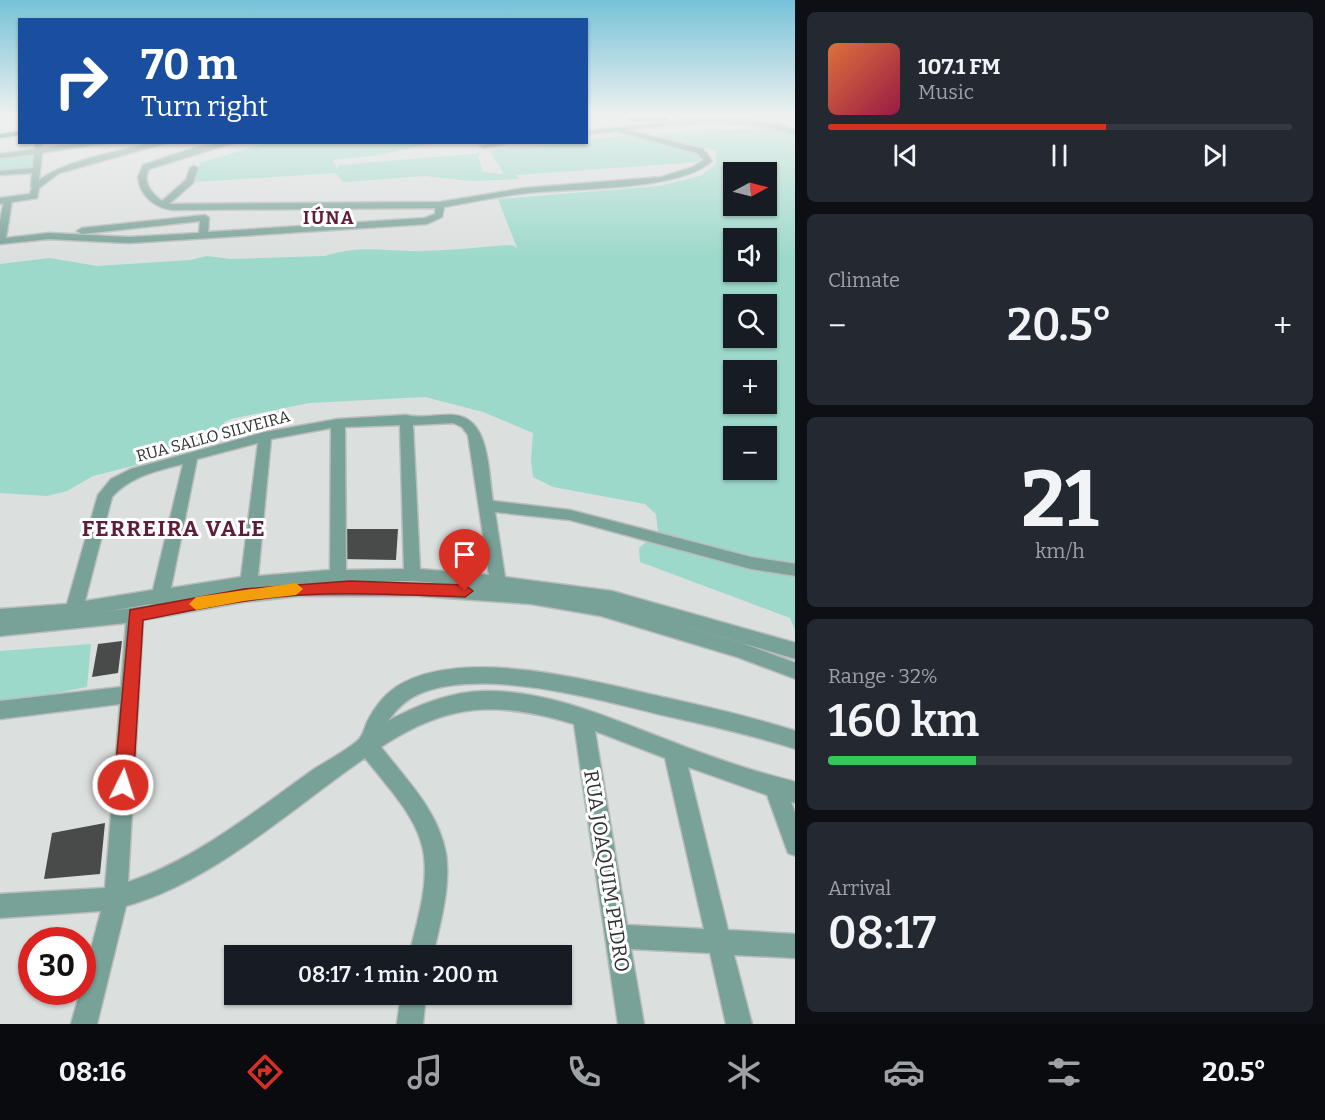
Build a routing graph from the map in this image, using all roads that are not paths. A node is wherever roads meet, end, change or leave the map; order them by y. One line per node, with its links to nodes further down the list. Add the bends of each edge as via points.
1 (37, 163): 6 (street)
2 (87, 163): 8 (street, via 56,171)
3 (157, 163): 10 (street, via 146,167 141,179 146,191)
4 (705, 163): 11 (street, via 662,179 531,190)
5 (194, 168): 10 (street, via 190,181)
6 (37, 170): 7 (street); 8 (street)
7 (0, 173)
8 (36, 190): 9 (street, via 29,198)
9 (4, 201): 14 (street)
10 (163, 205): 11 (street)
11 (440, 205): 12 (street, via 439,215 427,221)
12 (203, 234): 13 (street, via 115,240); 13 (street, via 205,218)
13 (50, 236): 14 (street)
14 (1, 241)
15 (406, 419): 16 (street, RUA SALLO SILVEIRA); 19 (street, RUA SALLO SILVEIRA, via 455,420 467,424 475,434); 21 (street)
16 (338, 423): 17 (street, RUA SALLO SILVEIRA); 22 (street)
17 (265, 436): 18 (street, RUA SALLO SILVEIRA); 24 (street)
18 (191, 457): 25 (street); 26 (street, RUA SALLO SILVEIRA, via 136,472 116,483 105,495)
19 (487, 506): 20 (street, via 570,515 751,563); 23 (street)
20 (795, 570)
21 (412, 575): 22 (street); 23 (street)
22 (338, 576): 24 (street)
23 (498, 582): 30 (street, via 612,598)
24 (249, 583): 25 (street)
25 (159, 604): 26 (street); 27 (street); 31 (street, via 328,588 508,595 618,613)
26 (74, 610): 28 (street)
27 (135, 615): 29 (street); 32 (street)
28 (0, 616)
29 (0, 630)
30 (795, 651)
31 (795, 671)
32 (130, 694): 33 (street); 40 (street)
33 (0, 710)
34 (583, 718): 36 (street, via 531,703 459,701 418,715); 37 (street); 42 (street, RUA JOAQUIM PEDRO)
35 (795, 740): 36 (street, via 627,698 483,677 436,681 409,690 374,723)
36 (367, 744): 40 (street, via 222,846 148,887); 44 (street, via 432,842 435,870)
37 (674, 752): 38 (street); 43 (street)
38 (785, 791): 39 (street)
39 (795, 845)
40 (116, 899): 41 (street); 47 (street)
41 (0, 906)
42 (616, 936): 43 (street); 49 (street, RUA JOAQUIM PEDRO)
43 (719, 942): 45 (street); 50 (street)
44 (423, 945)
45 (795, 946)
46 (413, 1005): 48 (street)
47 (84, 1024)
48 (410, 1024)
49 (631, 1024)
50 (739, 1024)

